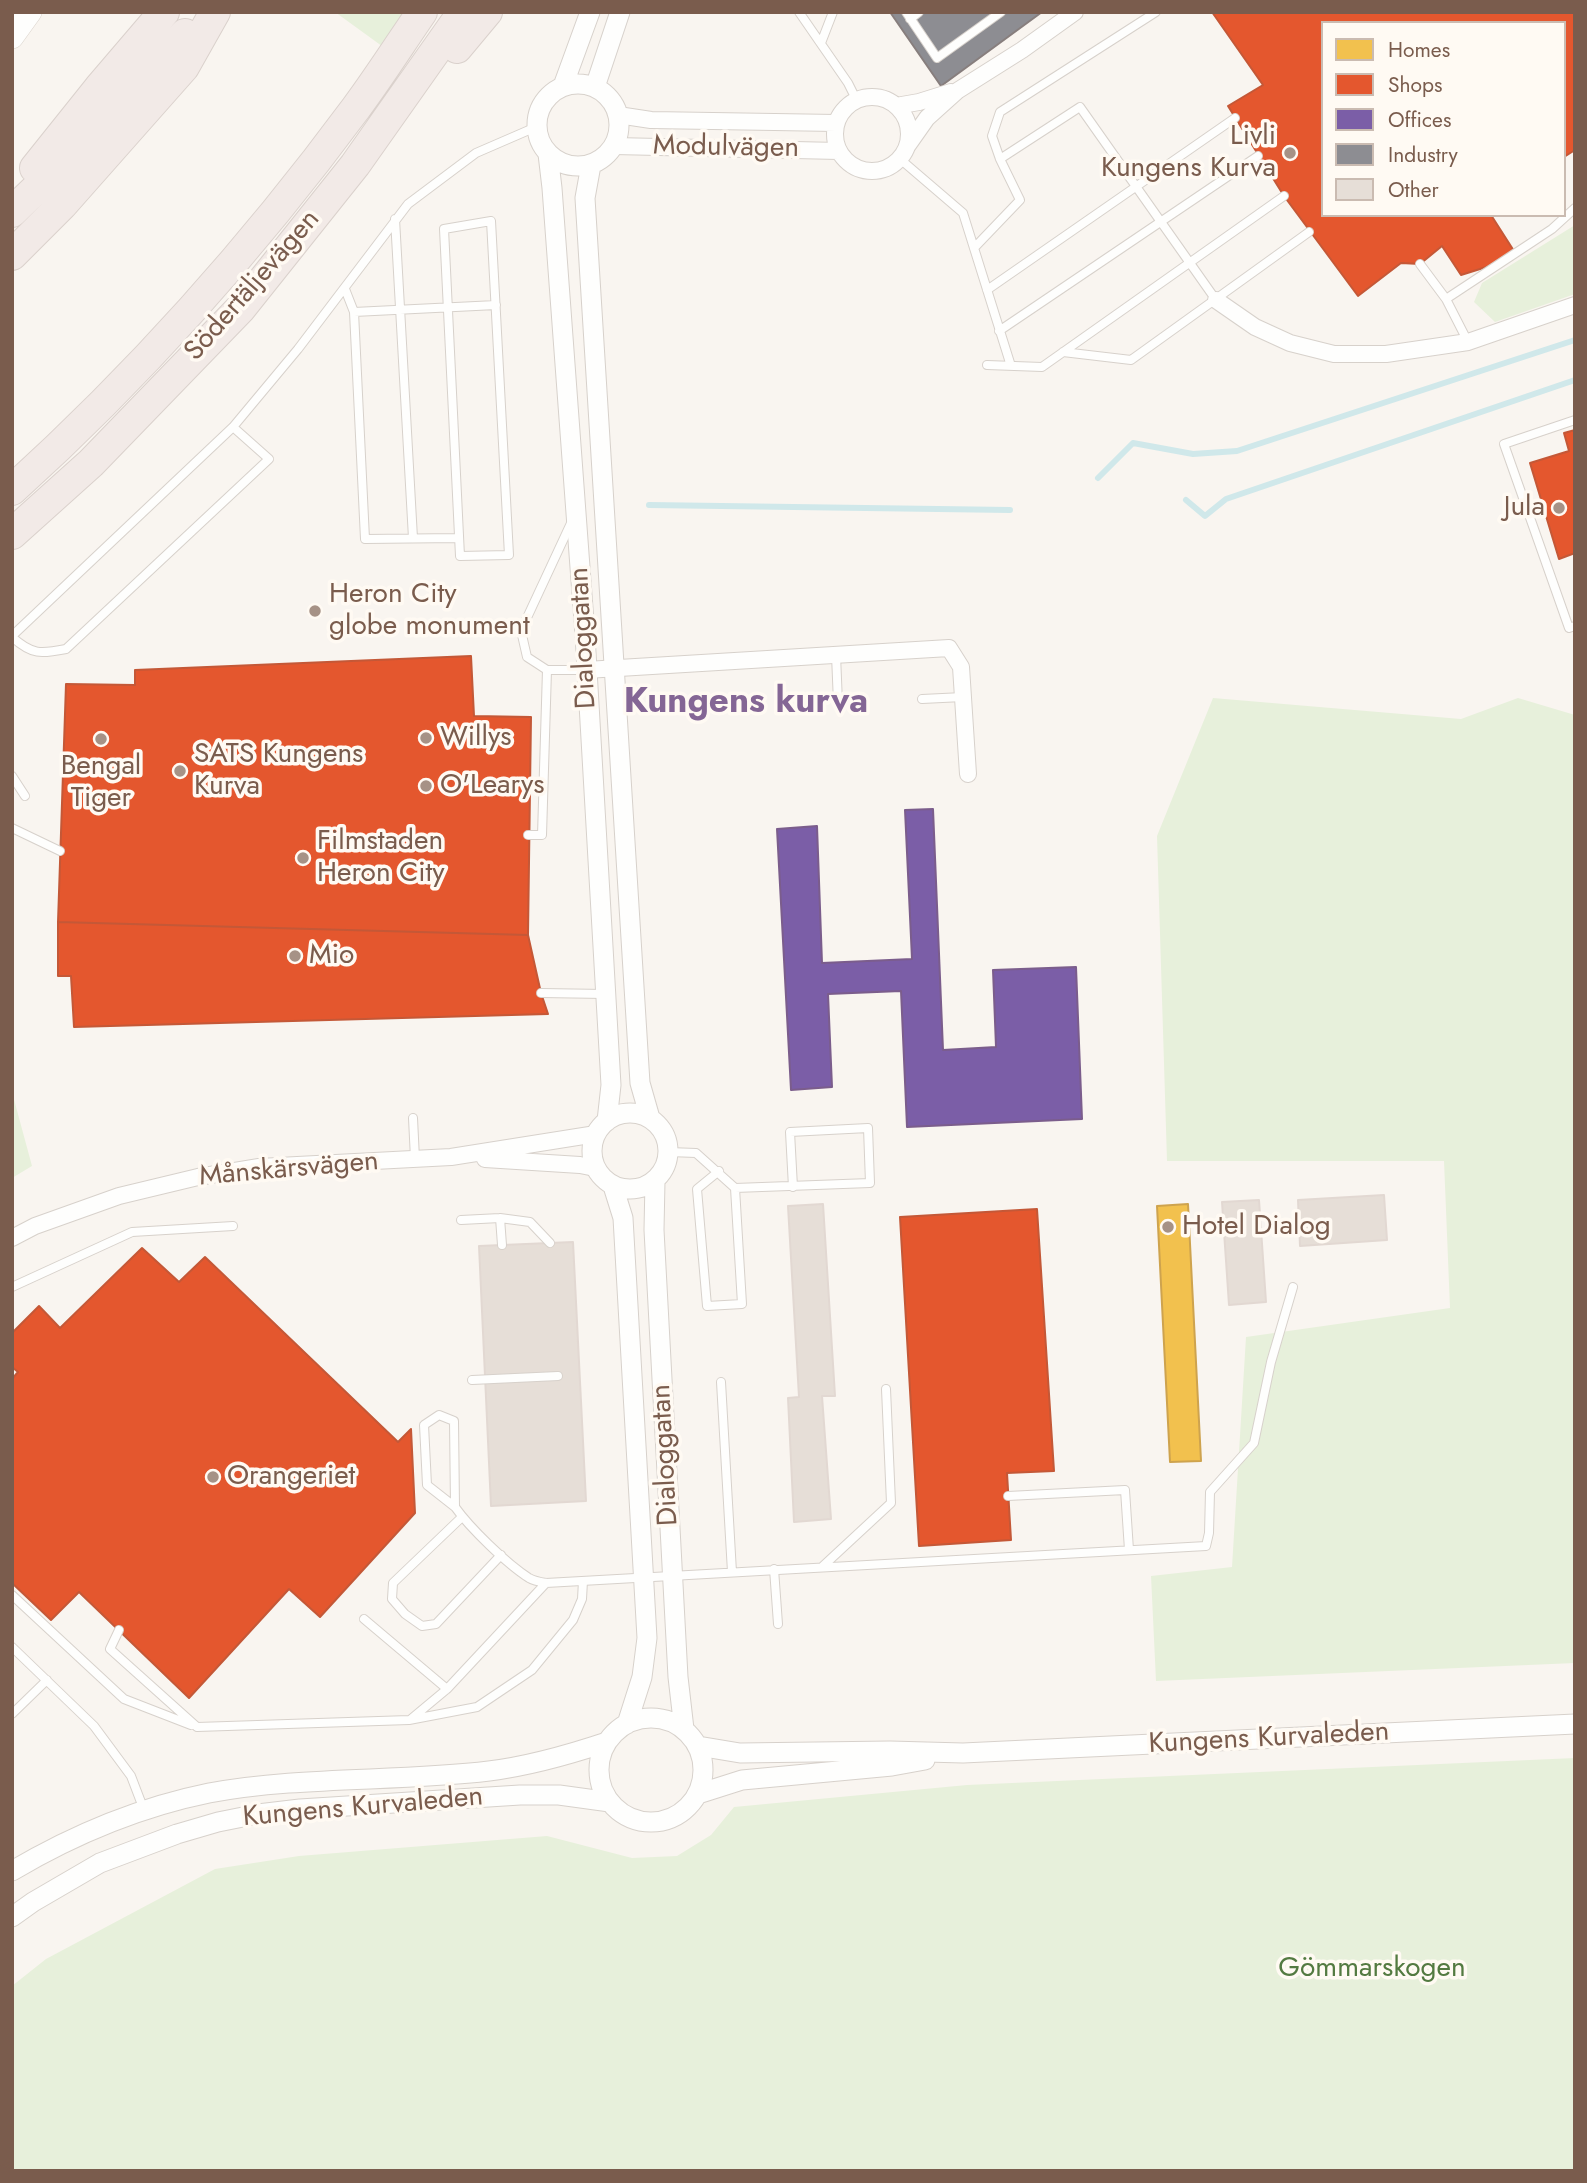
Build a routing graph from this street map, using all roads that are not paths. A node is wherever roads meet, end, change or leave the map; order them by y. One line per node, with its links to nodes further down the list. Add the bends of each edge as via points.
1 (30, 12): 17 (main road)
2 (164, 12): 38 (highway)
3 (203, 12): 39 (highway, via 95,132)
4 (215, 12): 45 (highway, via 184,67)
5 (422, 12): 64 (highway, via 357,107 212,289)
6 (463, 12): 21 (highway, Södertäljevägen)
7 (486, 12): 21 (highway, via 463,43)
8 (590, 12): 19 (street)
9 (620, 12): 20 (street)
10 (799, 12): 18 (lane)
11 (833, 12): 18 (lane)
12 (919, 12): 16 (lane)
13 (1001, 12): 16 (lane, via 937,58)
14 (1075, 12): 22 (street)
15 (1156, 12): 34 (lane, via 1000,112 992,136)
16 (908, 15)
17 (12, 37)
18 (821, 43): 23 (lane)
19 (563, 86): 20 (street); 28 (street, via 548,96)
20 (595, 87): 25 (street, via 610,99)
21 (410, 89): 66 (highway, Södertäljevägen, via 241,308 91,463)
22 (957, 91): 24 (street); 31 (street, via 927,118)
23 (857, 101): 24 (street, via 885,99); 27 (street)
24 (896, 106): 31 (street, via 909,130)
25 (618, 115): 27 (street, Modulvägen, via 651,120); 29 (street)
26 (1235, 118): 36 (lane)
27 (836, 123): 30 (street)
28 (536, 127): 32 (street); 41 (lane, via 476,153)
29 (614, 146): 30 (street, Modulvägen); 35 (street)
30 (839, 151): 31 (street, via 847,162 868,171 892,166)
31 (904, 152): 44 (lane, via 963,213)
32 (548, 154): 35 (street, via 576,167); 65 (street, Dialoggatan)
33 (1258, 156): 42 (lane)
34 (1000, 159): 36 (lane, via 1080,107); 44 (lane, via 1020,200)
35 (591, 165): 72 (street, Dialoggatan, via 584,198)
36 (1136, 187): 42 (lane); 49 (lane)
37 (1284, 196): 46 (lane)
38 (12, 197)
39 (12, 212)
40 (1565, 217): 50 (lane)
41 (395, 219): 48 (lane); 55 (lane)
42 (1160, 222): 46 (lane); 57 (lane)
43 (1308, 232): 51 (lane)
44 (974, 248): 49 (lane)
45 (12, 255)
46 (1189, 263): 51 (lane); 59 (lane)
47 (1420, 264): 50 (lane)
48 (345, 289): 56 (lane); 63 (lane)
49 (987, 290): 57 (lane)
50 (1446, 299): 58 (lane)
51 (1216, 300): 58 (street, via 1267,333 1334,354 1386,354); 59 (lane, via 1131,360)
52 (496, 305): 54 (lane); 54 (lane, via 491,221 444,229); 68 (lane, via 509,555 460,556)
53 (1575, 305): 58 (street)
54 (449, 307): 55 (lane); 68 (lane)
55 (401, 310): 56 (lane); 67 (lane)
56 (354, 312): 67 (lane, via 365,539)
57 (999, 331): 61 (lane)
58 (1468, 342)
59 (1063, 352): 61 (lane, via 1042,367)
60 (987, 365): 61 (lane)
61 (1011, 366)
62 (1575, 420): 69 (lane, via 1504,444 1569,628)
63 (233, 427): 70 (lane); 70 (lane, via 269,458 66,649 42,654 25,649)
64 (12, 490)
65 (576, 512): 73 (lane, via 522,635 527,657); 74 (street, Dialoggatan)
66 (12, 534)
67 (413, 538): 68 (lane)
68 (458, 538)
69 (1575, 626)
70 (12, 636)
71 (836, 655): 72 (street); 75 (street, via 949,648 961,667); 77 (lane)
72 (614, 668): 74 (street); 87 (street, Dialoggatan, via 640,1083)
73 (547, 670): 74 (lane); 82 (lane, via 541,835)
74 (586, 670): 85 (street, Dialoggatan)
75 (963, 697): 76 (lane); 78 (street)
76 (922, 699)
77 (838, 703)
78 (968, 774)
79 (12, 776): 80 (lane)
80 (25, 796)
81 (12, 828): 83 (lane)
82 (528, 835)
83 (60, 850)
84 (541, 993): 85 (lane)
85 (605, 995): 88 (street, Dialoggatan, via 611,1085)
86 (413, 1118): 91 (lane)
87 (650, 1118): 88 (street, via 624,1113); 89 (street, via 667,1139)
88 (601, 1128): 90 (street, Månskärsvägen); 92 (street, via 592,1145)
89 (669, 1152): 93 (lane, via 696,1153); 94 (street)
90 (451, 1157): 91 (street, Månskärsvägen); 92 (street, Månskärsvägen)
91 (415, 1159): 101 (street, Månskärsvägen, via 259,1167 198,1177 119,1196)
92 (595, 1168): 95 (street)
93 (719, 1171): 97 (lane); 97 (lane, via 697,1189 706,1306 741,1304)
94 (655, 1181): 95 (street, via 627,1190); 118 (street, Dialoggatan, via 653,1216)
95 (613, 1186): 119 (street, Dialoggatan, via 623,1218)
96 (793, 1187): 96 (lane, via 870,1183 868,1128 790,1132); 97 (lane)
97 (735, 1188)
98 (500, 1218): 99 (lane); 102 (lane, via 530,1222); 103 (lane)
99 (461, 1220)
100 (233, 1226): 104 (lane, via 132,1232)
101 (12, 1238)
102 (550, 1243)
103 (502, 1245)
104 (12, 1287)
105 (1293, 1287): 113 (lane, via 1254,1443 1210,1492 1206,1546)
106 (558, 1377): 107 (lane)
107 (472, 1380)
108 (721, 1382): 117 (lane)
109 (886, 1389): 115 (lane, via 891,1503)
110 (1008, 1496): 113 (lane, via 1125,1490)
111 (455, 1507): 111 (lane, via 427,1485 424,1425 439,1415 454,1421); 112 (lane)
112 (462, 1517): 114 (lane); 114 (lane, via 393,1583 393,1599 405,1614 422,1626 436,1625)
113 (1129, 1550): 115 (lane)
114 (501, 1555): 121 (lane, via 531,1579)
115 (822, 1567): 116 (lane)
116 (775, 1569): 117 (lane); 124 (lane)
117 (732, 1572): 118 (lane)
118 (672, 1575): 119 (lane); 134 (street, Dialoggatan)
119 (644, 1576): 120 (lane); 131 (street, Dialoggatan, via 646,1657)
120 (583, 1581): 121 (lane); 130 (lane, via 582,1599 573,1620 532,1670 477,1707)
121 (546, 1583): 128 (lane)
122 (12, 1595): 133 (lane, via 124,1699)
123 (364, 1619): 128 (lane)
124 (778, 1625)
125 (119, 1630): 133 (lane, via 110,1649)
126 (12, 1647): 127 (lane)
127 (47, 1680): 129 (lane); 140 (lane, via 94,1726 131,1776)
128 (447, 1689): 130 (lane)
129 (12, 1714)
130 (409, 1720): 133 (lane)
131 (626, 1724): 134 (street, via 656,1718); 135 (street)
132 (1575, 1724): 137 (street, Kungens Kurvaleden)
133 (197, 1727)
134 (684, 1729): 136 (street)
135 (607, 1742): 139 (street, via 599,1772); 140 (street, Kungens Kurvaleden, via 554,1760 488,1772 251,1787)
136 (698, 1746): 137 (street, Kungens Kurvaleden, via 740,1753); 138 (street, via 703,1778)
137 (963, 1753): 138 (street, Kungens Kurvaleden, via 892,1766 742,1780)
138 (698, 1794): 139 (street, via 673,1818 656,1822 639,1821)
139 (610, 1802): 142 (street, Kungens Kurvaleden, via 559,1794 520,1795 258,1814 177,1834 100,1863)
140 (144, 1810): 141 (street, Kungens Kurvaleden, via 74,1838)
141 (12, 1871)
142 (12, 1917)

